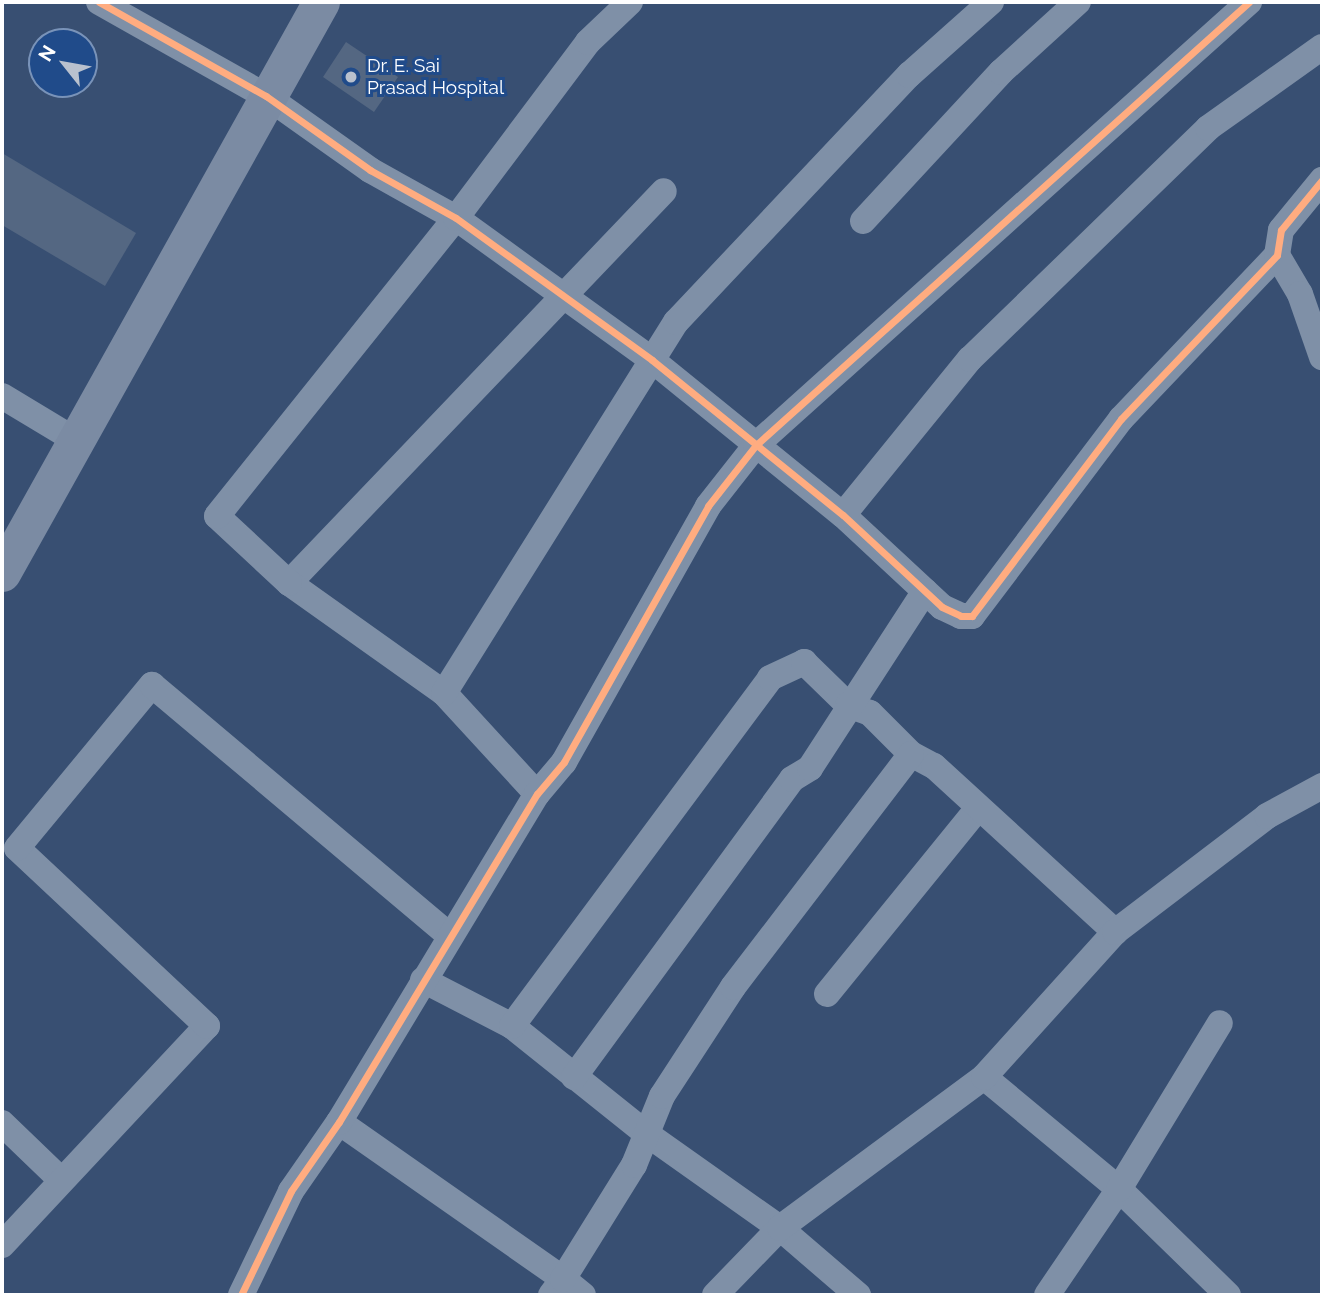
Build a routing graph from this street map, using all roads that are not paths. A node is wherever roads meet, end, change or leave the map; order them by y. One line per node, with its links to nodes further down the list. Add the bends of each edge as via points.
1 (99, 2): 8 (street)
2 (321, 2): 8 (street)
3 (630, 2): 11 (street, via 588,42)
4 (991, 2): 16 (street, via 890,95 676,322)
5 (1078, 2): 12 (street, via 1001,72)
6 (1249, 2): 19 (street)
7 (1322, 47): 20 (street, via 1208,128 970,359)
8 (266, 96): 11 (street, via 349,157); 18 (street)
9 (1322, 180): 13 (street, via 1281,230)
10 (664, 191): 14 (street)
11 (456, 218): 14 (street); 22 (street, via 217,516)
12 (863, 221)
13 (1277, 255): 15 (street, via 1300,294); 23 (street, via 1121,419 972,616 942,607)
14 (565, 297): 16 (street); 22 (street)
15 (1322, 356)
16 (653, 360): 19 (street); 24 (street)
17 (2, 396): 18 (street)
18 (77, 441): 21 (street)
19 (757, 445): 20 (street); 28 (street, via 708,506 564,762)
20 (843, 514): 23 (street)
21 (2, 573)
22 (289, 583): 24 (street)
23 (925, 591): 25 (street)
24 (444, 693): 28 (street)
25 (848, 705): 26 (street, via 870,713); 35 (street, via 804,662 770,678); 36 (street, via 810,768 792,779)
26 (911, 754): 29 (street, via 934,766); 40 (street, via 733,987 662,1096)
27 (1322, 786): 30 (street, via 1267,816)
28 (537, 794): 31 (street)
29 (978, 808): 30 (street); 33 (street)
30 (1115, 932): 37 (street)
31 (450, 936): 32 (street); 41 (street, via 152,685 17,848 207,1026)
32 (423, 980): 35 (street); 38 (street)
33 (827, 994)
34 (1220, 1023): 42 (street)
35 (512, 1026): 36 (street)
36 (574, 1077): 40 (street)
37 (984, 1077): 42 (street); 43 (street)
38 (339, 1122): 45 (street); 46 (street, via 291,1191)
39 (2, 1124): 41 (street)
40 (647, 1134): 43 (street); 45 (street)
41 (61, 1180): 44 (street)
42 (1119, 1189): 49 (street); 50 (street)
43 (780, 1228): 47 (street); 48 (street)
44 (2, 1245)
45 (566, 1290)
46 (241, 1295)
47 (715, 1295)
48 (858, 1295)
49 (1047, 1295)
50 (1228, 1295)

